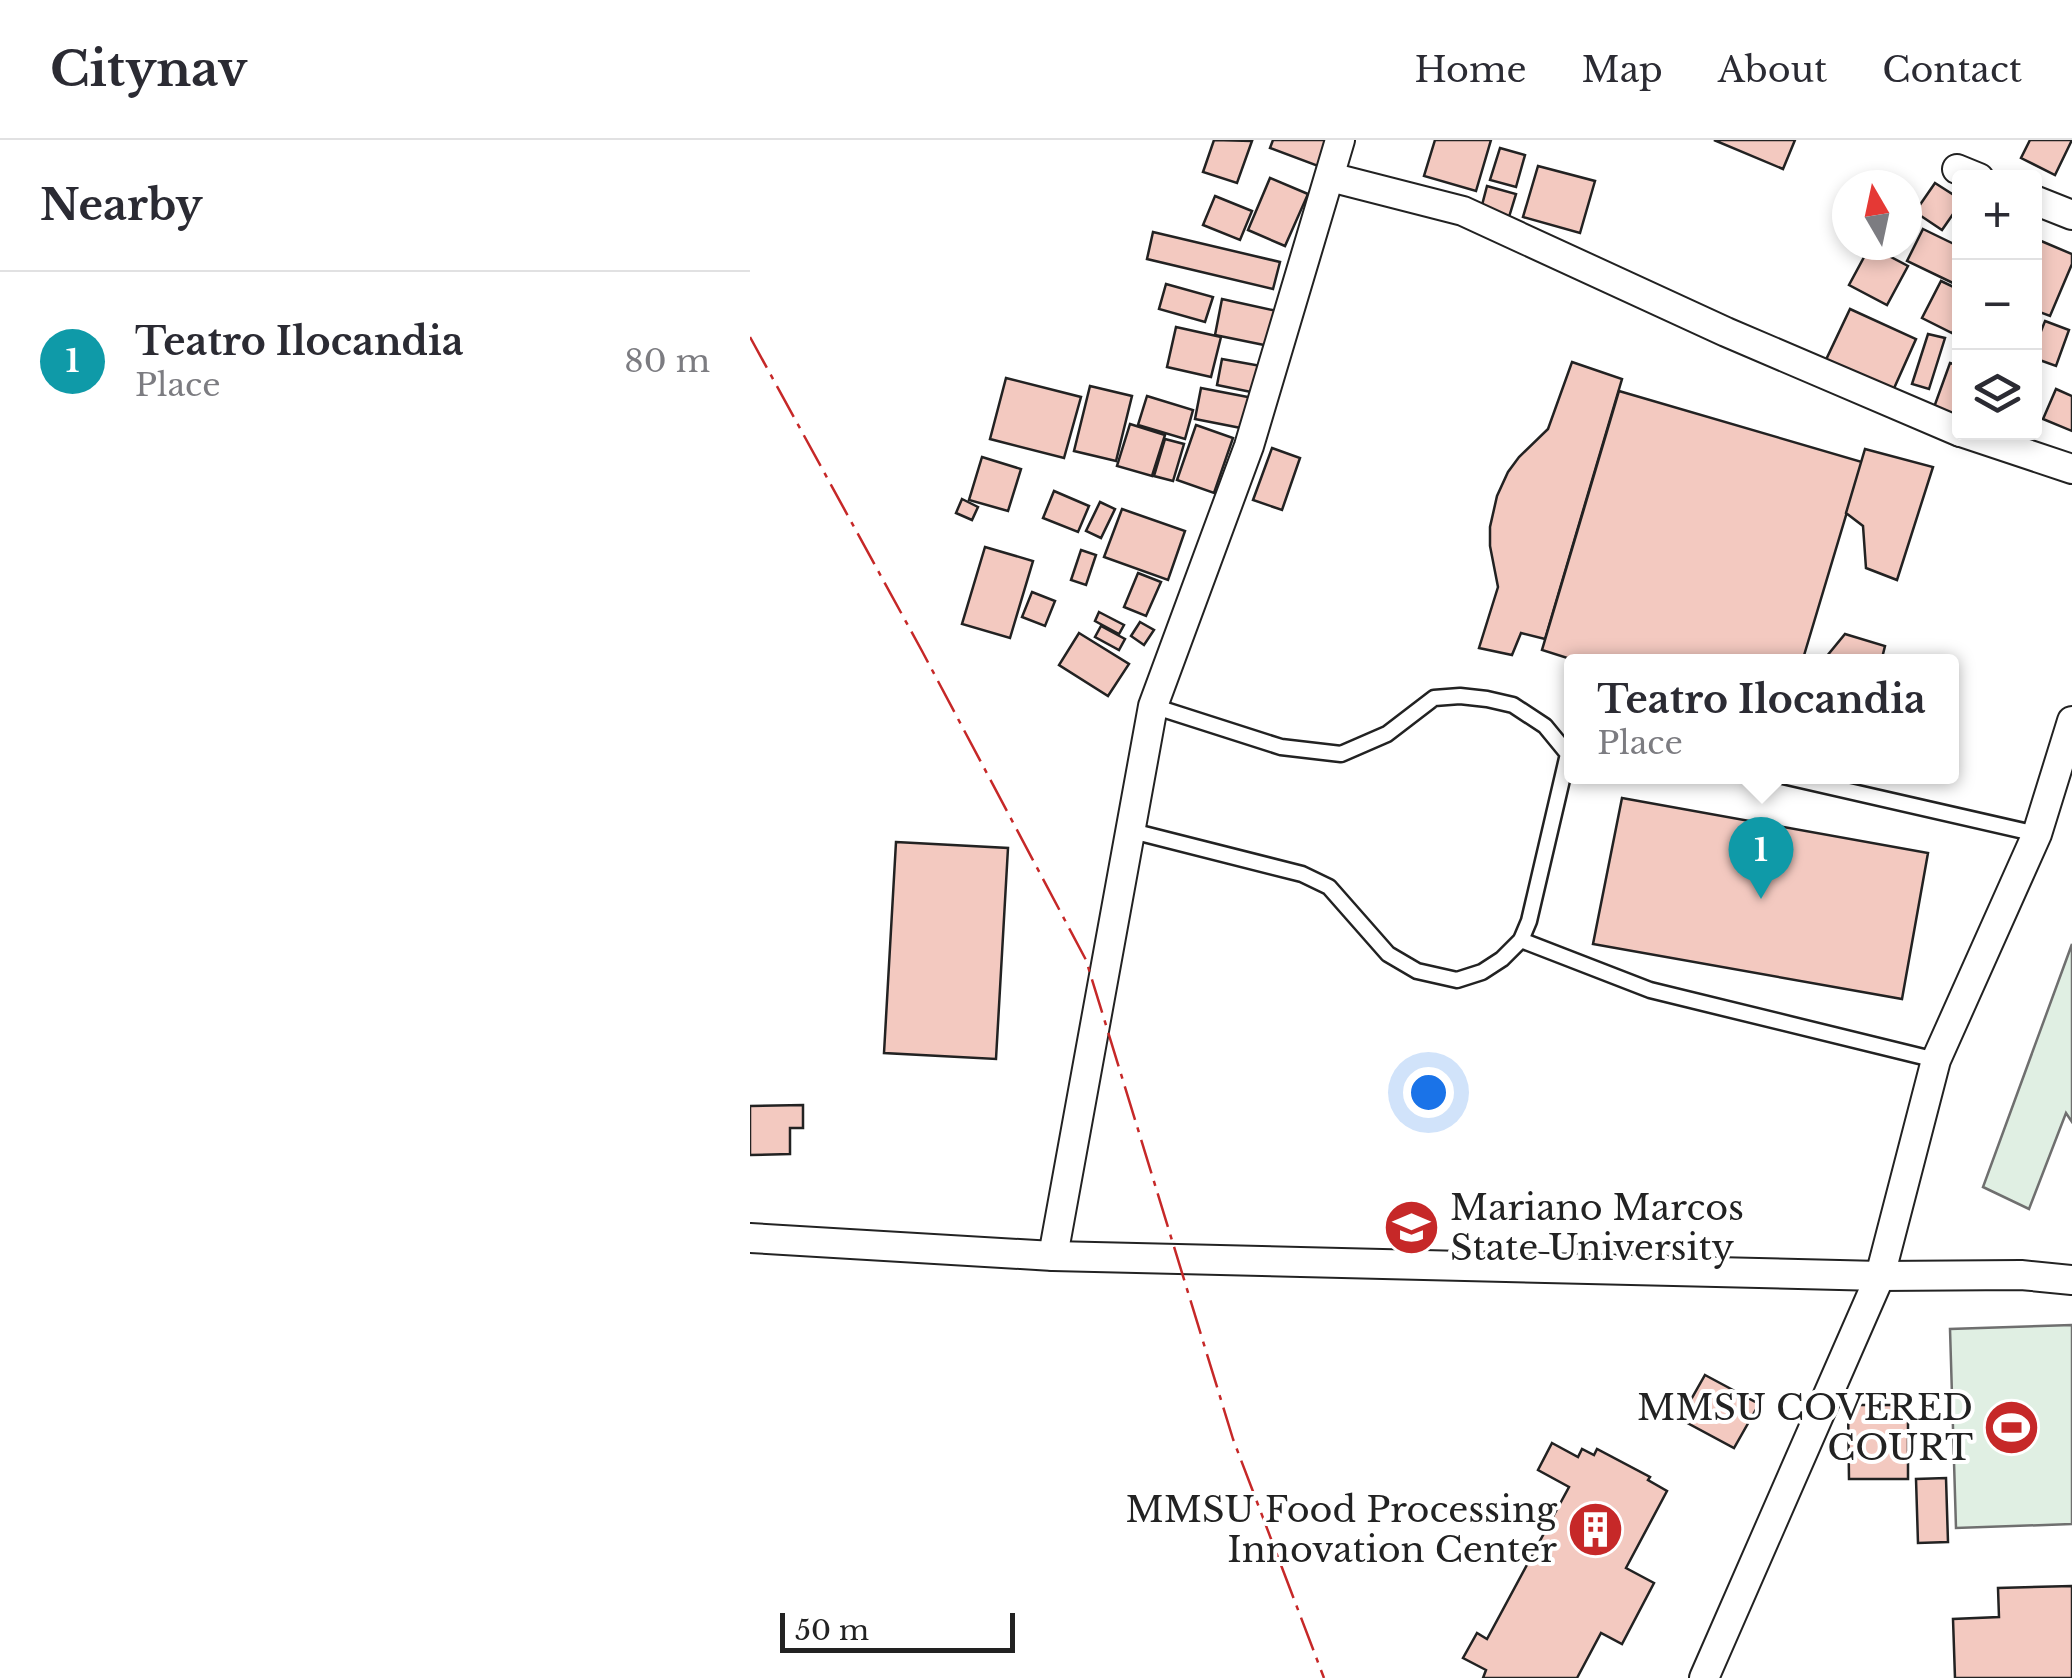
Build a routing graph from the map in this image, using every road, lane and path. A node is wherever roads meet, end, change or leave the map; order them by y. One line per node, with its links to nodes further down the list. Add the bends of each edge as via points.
1 (1340, 140): 2 (street)
2 (1330, 177): 5 (street, via 1463,211); 8 (street, via 1248,446)
3 (2042, 203): 4 (street)
4 (2072, 215)
5 (1952, 429)
6 (1984, 440): 7 (street)
7 (2072, 469)
8 (1152, 706): 10 (lane, via 1280,747 1341,754 1387,734 1434,698 1460,696 1513,705); 13 (street)
9 (2072, 720): 14 (street)
10 (1564, 748)
11 (1564, 775): 15 (lane)
12 (1818, 784): 14 (lane)
13 (1132, 831): 15 (lane, via 1330,886 1388,954 1417,971 1457,980 1492,966); 18 (street)
14 (2037, 834): 16 (street)
15 (1521, 940): 16 (lane, via 1650,990)
16 (1936, 1060): 19 (street)
17 (750, 1238): 18 (street)
18 (1053, 1256): 19 (street)
19 (1880, 1276): 20 (street); 21 (street)
20 (2072, 1280)
21 (1704, 1678)

